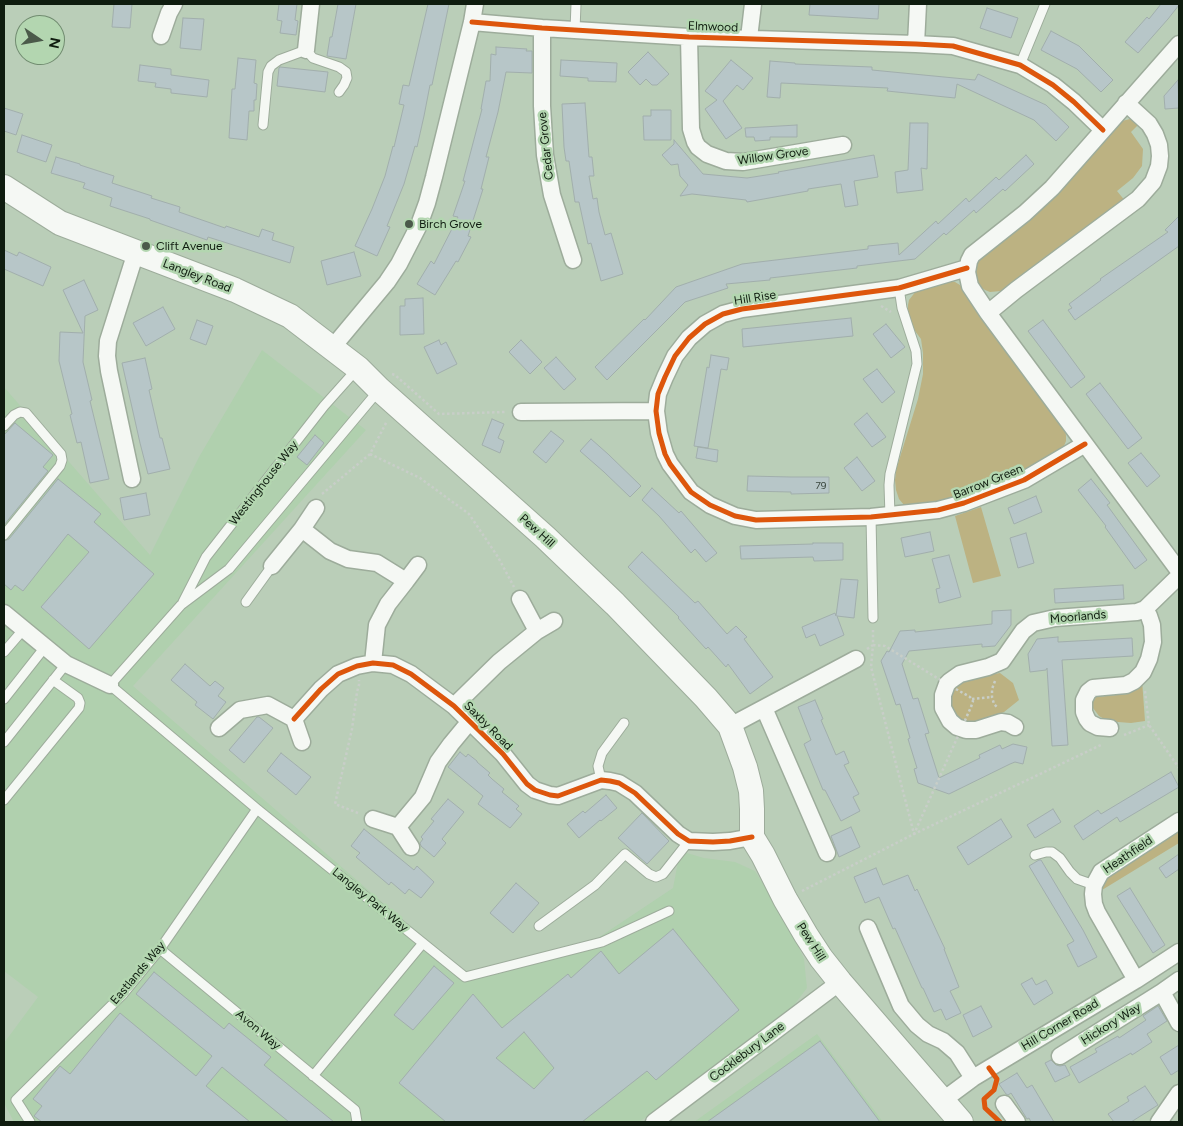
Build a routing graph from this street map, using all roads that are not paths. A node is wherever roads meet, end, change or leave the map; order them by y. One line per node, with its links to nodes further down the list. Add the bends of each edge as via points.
1 (174, 4): 11 (street)
2 (311, 4): 16 (street)
3 (475, 4): 8 (street)
4 (576, 4): 10 (lane)
5 (753, 4): 13 (street)
6 (918, 4): 14 (street)
7 (1046, 4): 17 (lane)
8 (472, 22): 9 (street, Elmwood); 29 (street, via 419,225 400,264)
9 (542, 28): 10 (street, Elmwood); 25 (street, Cedar Grove, via 546,155 552,194)
10 (575, 30): 12 (street, Elmwood)
11 (161, 36)
12 (689, 37): 13 (street, Elmwood); 22 (street, Willow Grove, via 691,129 698,147 726,161 743,162)
13 (749, 38): 14 (street, Elmwood)
14 (916, 44): 17 (street, Elmwood, via 953,46)
15 (1179, 44): 19 (street)
16 (306, 50): 18 (lane, via 313,58 346,72 347,78); 20 (lane, via 271,66)
17 (1020, 65): 21 (street, Elmwood, via 1053,85)
18 (338, 92)
19 (1126, 103): 21 (street); 28 (street, via 1150,124 1159,145 1159,166 1153,182 1138,199)
20 (263, 125)
21 (1103, 130): 26 (street, via 1039,201 972,255)
22 (843, 145)
23 (4, 187): 24 (main road, Langley Road, via 60,223)
24 (136, 252): 29 (main road, Langley Road, via 235,290 290,316); 36 (street, via 108,341 109,371)
25 (573, 260)
26 (967, 268): 27 (street, Hill Rise); 28 (street, via 970,286)
27 (899, 288): 32 (street, Hill Rise, via 742,309 714,318 697,330 675,356 658,394); 38 (lane, via 917,364 890,474)
28 (988, 313): 35 (street)
29 (332, 348): 30 (main road, Pew Hill)
30 (358, 368): 31 (main road, Pew Hill); 49 (lane, Westinghouse Way, via 324,406 206,557)
31 (387, 389): 49 (lane, Westinghouse Way, via 229,569); 70 (main road, Pew Hill, via 615,604)
32 (656, 411): 33 (street); 39 (street, Hill Rise, via 660,438 670,464 691,492 710,505 735,516 756,520)
33 (521, 412)
34 (4, 426): 41 (lane, via 14,415 26,413 62,454 62,460)
35 (1084, 444): 38 (street, Barrow Green, via 1024,480 980,498 938,510); 44 (street)
36 (132, 479)
37 (316, 508): 40 (street)
38 (890, 516): 39 (street, Hill Rise)
39 (871, 517): 52 (lane)
40 (302, 529): 43 (street); 46 (street, via 330,551 348,559 377,563)
41 (4, 536)
42 (418, 565): 46 (street)
43 (272, 566): 48 (lane)
44 (1179, 571)
45 (1179, 576): 50 (street, Moorlands)
46 (406, 581): 60 (street, via 377,625)
47 (520, 599): 55 (street)
48 (246, 602)
49 (181, 605): 62 (lane, Westinghouse Way)
50 (1145, 608): 69 (street, Moorlands, via 1131,613 1055,618 1033,623 1023,631 1002,661 960,674 947,684 943,708 950,721 961,729); 72 (street, via 1152,625 1153,642 1150,659 1143,672 1130,684 1096,687 1086,694 1084,712 1087,719)
51 (4, 614): 54 (street)
52 (873, 618)
53 (554, 622): 55 (street)
54 (23, 630): 56 (street); 57 (lane)
55 (537, 631): 64 (street)
56 (45, 647): 59 (street); 63 (lane)
57 (4, 652)
58 (856, 659): 65 (street)
59 (66, 664): 61 (lane); 62 (street)
60 (365, 665): 64 (street, Saxby Road, via 393,665 411,674); 66 (street, via 338,674)
61 (53, 680): 73 (lane); 76 (lane, via 78,698 80,708)
62 (110, 685): 77 (lane, Langley Park Way)
63 (4, 699)
64 (454, 706): 67 (street, Saxby Road)
65 (764, 708): 70 (street); 84 (street)
66 (294, 719): 71 (street, via 268,705 240,710); 74 (street)
67 (470, 721): 75 (street, Saxby Road, via 535,790 558,796); 80 (street, via 438,762 423,797)
68 (624, 724): 75 (lane, via 602,753 598,766)
69 (1009, 725)
70 (730, 726): 81 (main road, Pew Hill, via 751,791)
71 (219, 728)
72 (1112, 736)
73 (4, 742)
74 (302, 742)
75 (602, 780): 82 (street, via 619,783 635,792)
76 (4, 800)
77 (257, 809): 90 (lane, Langley Park Way); 91 (lane, Eastlands Way)
78 (373, 819): 80 (street)
79 (1179, 821): 86 (street, Heathfield, via 1101,872)
80 (398, 827): 83 (street)
81 (752, 837): 82 (street, via 730,841); 95 (main road, Pew Hill, via 806,935)
82 (689, 841): 88 (lane, via 663,874 656,877 624,854 595,885)
83 (411, 847)
84 (827, 853)
85 (1035, 855): 86 (lane, via 1052,852 1077,879)
86 (1094, 885): 93 (street, Heathfield, via 1097,912)
87 (669, 911): 90 (lane, Langley Park Way, via 602,942 465,977)
88 (539, 926)
89 (868, 928): 100 (street, via 901,1006 916,1025 957,1053)
90 (423, 943): 99 (lane)
91 (160, 949): 99 (lane, Avon Way); 104 (lane, Eastlands Way, via 123,994 16,1100)
92 (1179, 952): 93 (street, Hill Corner Road)
93 (1136, 980): 100 (street, Hill Corner Road)
94 (1179, 980): 96 (street, Hickory Way)
95 (840, 982): 102 (main road, Pew Hill); 106 (street, Cocklebury Lane)
96 (1162, 992): 97 (street); 98 (street, Hickory Way)
97 (1179, 1023)
98 (1060, 1056)
99 (313, 1076): 105 (lane, Avon Way, via 355,1110)
100 (973, 1078): 102 (street, Hill Corner Road)
101 (1179, 1093): 109 (street)
102 (942, 1101): 107 (main road, Pew Hill)
103 (1004, 1104): 108 (street)
104 (30, 1122)
105 (357, 1122)
106 (654, 1122)
107 (961, 1122)
108 (1017, 1122)
109 (1159, 1122)

